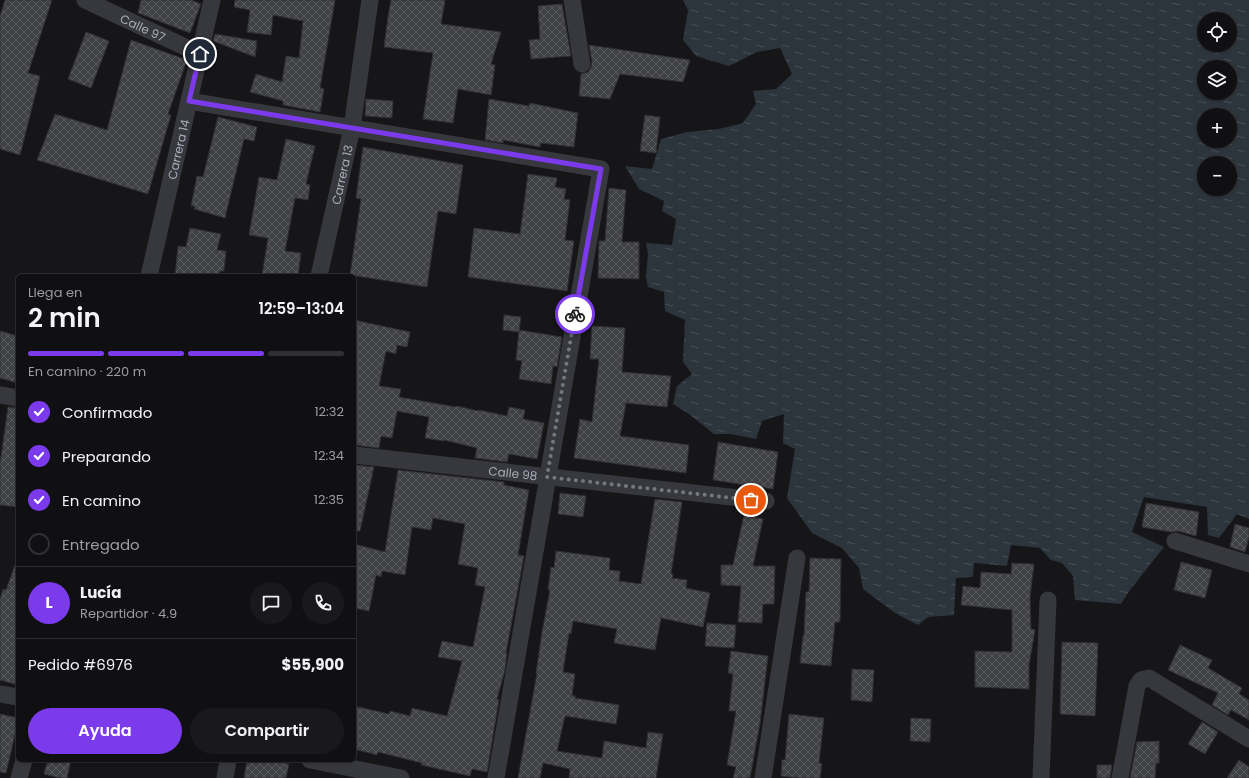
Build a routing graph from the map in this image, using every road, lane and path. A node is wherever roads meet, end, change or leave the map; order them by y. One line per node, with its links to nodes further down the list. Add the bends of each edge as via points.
1 (85, 0): 5 (street, Calle 97)
2 (212, 0): 5 (street, Carrera 14)
3 (370, 0): 8 (street, Carrera 13)
4 (572, 0): 6 (street)
5 (200, 54): 7 (street, Carrera 14)
6 (582, 64)
7 (189, 101): 8 (street); 9 (street, Carrera 14)
8 (352, 128): 10 (street, Carrera 13); 14 (street, via 601,169)
9 (148, 274)
10 (319, 274)
11 (0, 395): 12 (street)
12 (16, 398)
13 (356, 455): 14 (street, Calle 98)
14 (547, 477): 15 (street, Calle 98); 29 (street)
15 (766, 501)
16 (1175, 541): 18 (street)
17 (797, 558): 30 (street)
18 (1249, 564)
19 (1048, 600): 31 (street)
20 (0, 694): 21 (street)
21 (16, 697)
22 (1249, 739): 32 (street, via 1149,678 1140,680)
23 (23, 762): 26 (street)
24 (228, 762): 27 (street)
25 (320, 762): 28 (street)
26 (19, 778)
27 (225, 778)
28 (401, 778)
29 (496, 778)
30 (762, 778)
31 (1041, 778)
32 (1120, 778)

